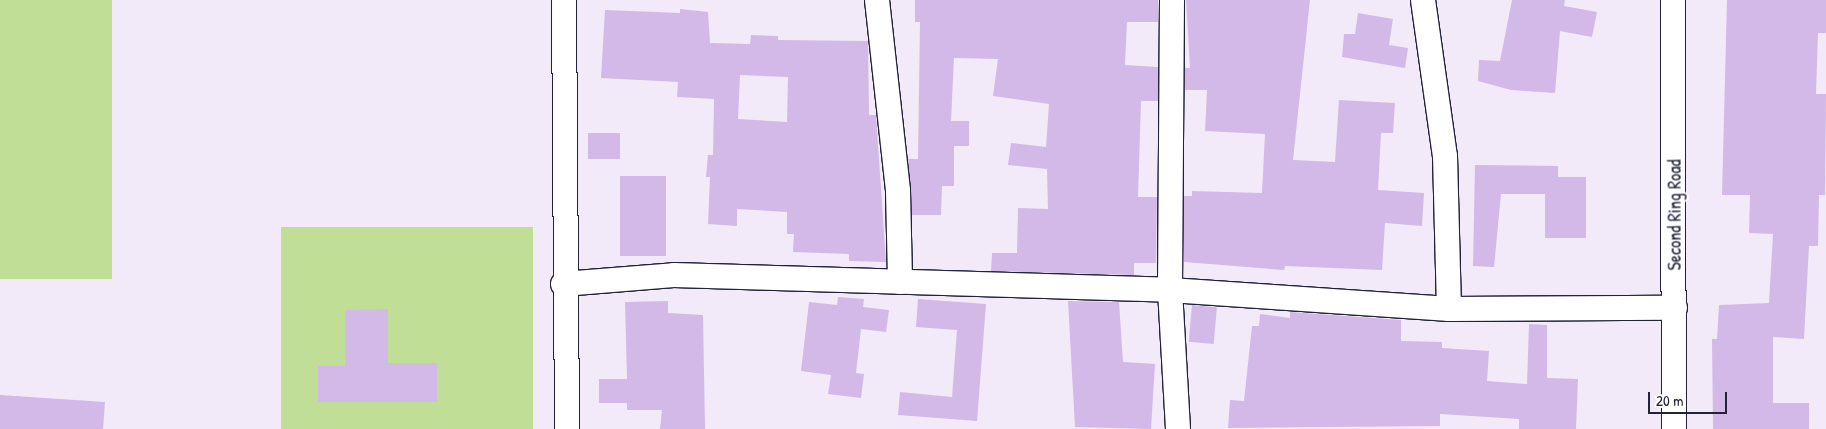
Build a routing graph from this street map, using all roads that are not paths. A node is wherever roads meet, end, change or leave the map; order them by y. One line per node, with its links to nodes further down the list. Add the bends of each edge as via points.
1 (564, 0): 7 (street)
2 (877, 0): 6 (street, via 898,191)
3 (1172, 0): 8 (street)
4 (1423, 0): 10 (street, via 1445,156)
5 (1673, 0): 9 (street, Second Ring Road)
6 (900, 282): 7 (street, via 674,275); 8 (street)
7 (564, 284): 11 (street)
8 (1170, 290): 10 (street); 12 (street)
9 (1675, 308): 10 (street); 13 (street, Second Ring Road)
10 (1449, 309)
11 (567, 429)
12 (1178, 429)
13 (1674, 429)

